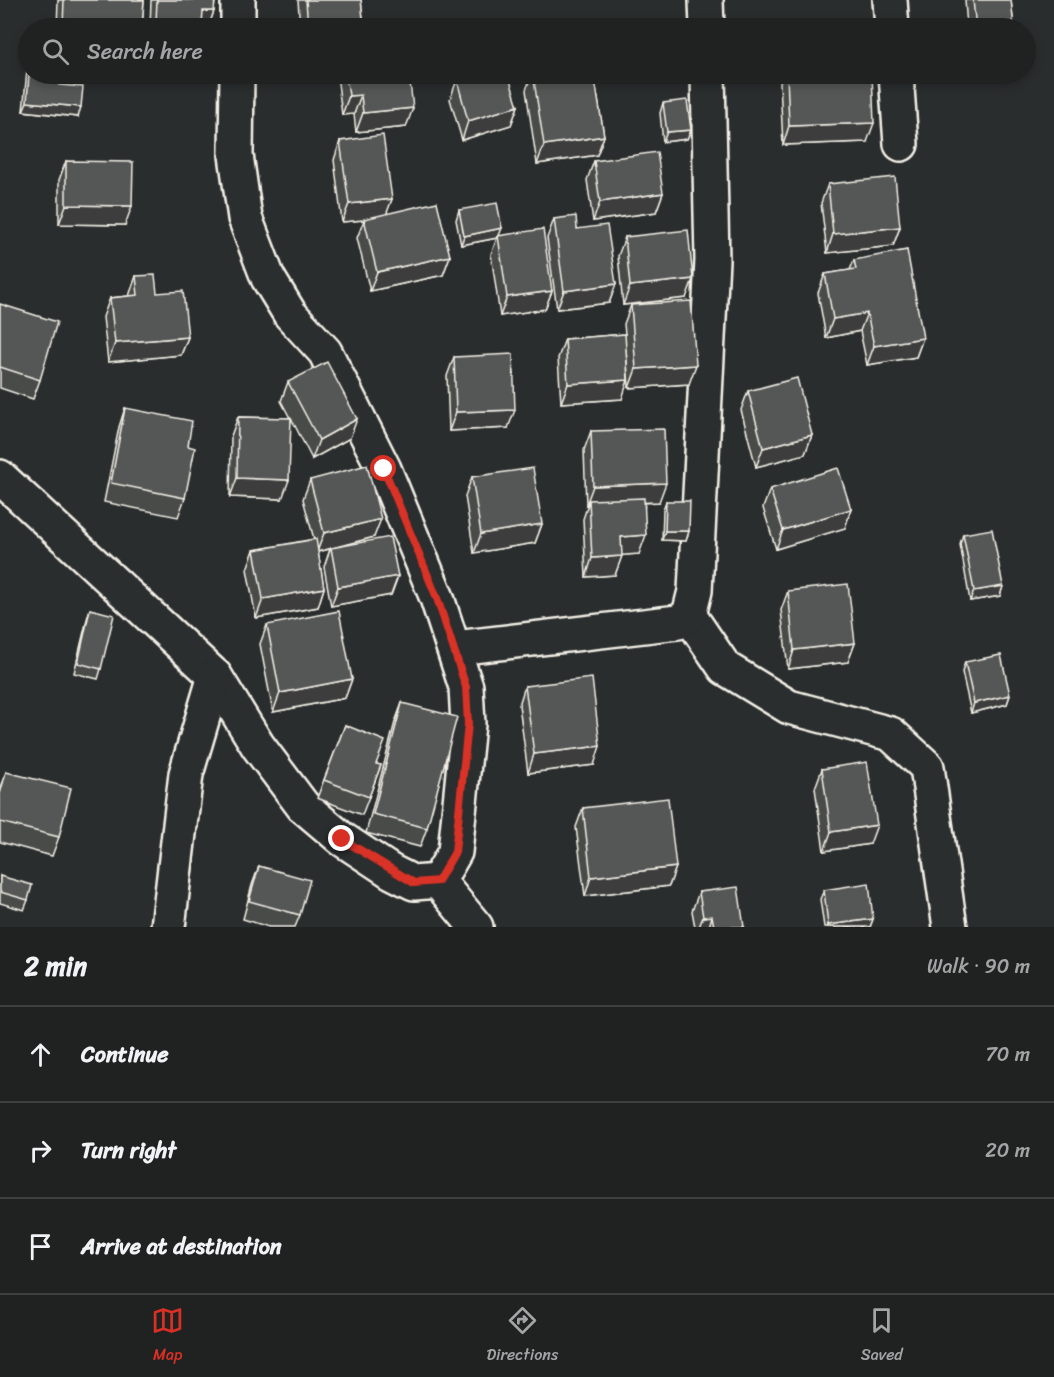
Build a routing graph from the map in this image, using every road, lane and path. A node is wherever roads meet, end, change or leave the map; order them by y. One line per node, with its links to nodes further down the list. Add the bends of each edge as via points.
1 (238, 0): 4 (street)
2 (706, 0): 5 (street)
3 (890, 0): 6 (street)
4 (238, 18)
5 (707, 18)
6 (891, 18)
7 (237, 84): 13 (street, via 236,155 245,218 268,278 290,314 325,352 384,469)
8 (708, 84): 12 (street, via 712,260 695,591)
9 (897, 84): 10 (street)
10 (901, 144)
11 (0, 477): 14 (street)
12 (689, 615): 13 (street, via 678,622); 18 (street, via 725,668 789,707 891,734 927,767)
13 (455, 648): 15 (street, via 466,687 468,724 455,852)
14 (215, 676): 15 (street, via 258,746 303,806 342,839 392,872 414,883); 16 (street, via 186,774)
15 (438, 881): 17 (street)
16 (168, 927)
17 (476, 927)
18 (950, 927)

